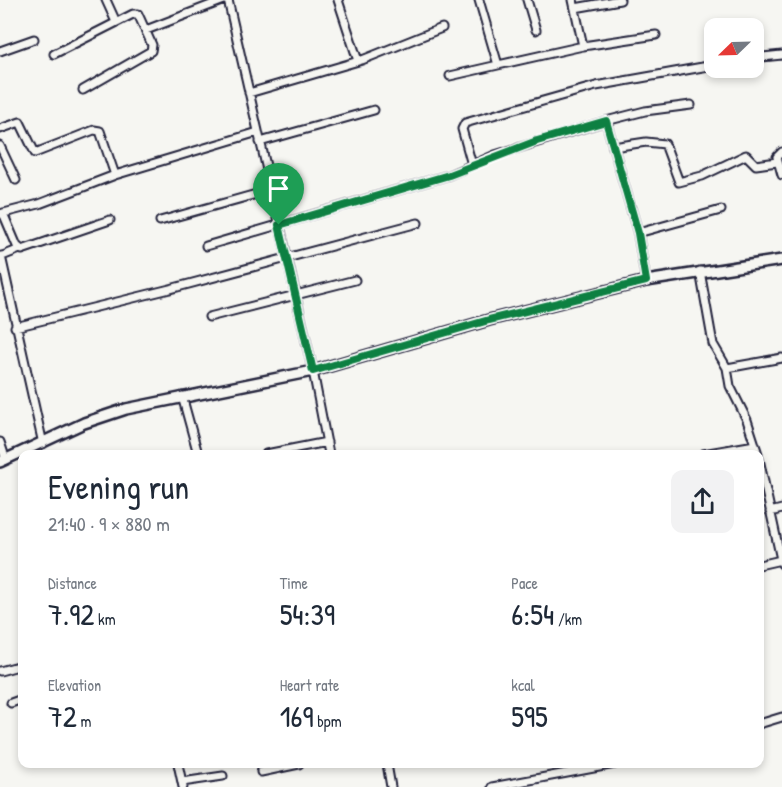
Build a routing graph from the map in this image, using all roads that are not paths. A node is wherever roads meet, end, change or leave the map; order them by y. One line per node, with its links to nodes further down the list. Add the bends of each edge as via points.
1 (106, 0): 9 (street)
2 (226, 0): 11 (street); 25 (street)
3 (338, 0): 20 (street)
4 (479, 0): 21 (street)
5 (527, 0): 12 (street)
6 (573, 0): 8 (street)
7 (620, 0): 8 (street)
8 (575, 8): 15 (street)
9 (116, 22): 11 (street, via 137,13); 17 (street)
10 (442, 27): 20 (street)
11 (146, 30): 24 (street, via 152,45 150,52)
12 (536, 30)
13 (656, 35): 15 (street)
14 (34, 39): 16 (street)
15 (583, 46): 21 (street)
16 (0, 51)
17 (54, 54)
18 (782, 55): 19 (street)
19 (764, 57)
20 (358, 61): 25 (street)
21 (498, 65): 23 (street)
22 (704, 67): 36 (street, via 596,86 465,123 462,129)
23 (450, 76)
24 (83, 90)
25 (249, 93): 30 (street)
26 (691, 105): 28 (street)
27 (374, 110): 31 (street)
28 (606, 121): 33 (street); 36 (street)
29 (0, 129): 37 (street, via 20,122 34,153 100,131)
30 (258, 132): 31 (street); 37 (street)
31 (261, 142): 40 (street)
32 (0, 146): 39 (street)
33 (614, 147): 35 (street, via 646,142 665,144 681,182 746,155 756,165); 47 (street)
34 (782, 152): 35 (street, via 777,155)
35 (777, 162): 38 (street)
36 (472, 165): 46 (street)
37 (116, 175): 42 (street)
38 (782, 175)
39 (16, 180)
40 (272, 190): 44 (street); 46 (street)
41 (721, 210): 47 (street)
42 (1, 214): 49 (street)
43 (110, 220): 49 (street)
44 (160, 221)
45 (418, 222): 51 (street)
46 (279, 225): 48 (street); 51 (street)
47 (638, 233): 55 (street)
48 (206, 246)
49 (20, 249): 50 (street)
50 (1, 256): 58 (street)
51 (287, 258): 56 (street); 58 (street)
52 (782, 260): 53 (main road)
53 (700, 271): 55 (main road); 60 (street, via 713,344)
54 (355, 280): 56 (street)
55 (646, 281): 61 (main road, via 489,320)
56 (296, 295): 57 (street); 61 (street)
57 (209, 317)
58 (15, 327): 65 (street)
59 (782, 358): 60 (street)
60 (727, 368): 66 (street, via 730,386)
61 (313, 371): 62 (main road); 64 (street)
62 (182, 396): 65 (main road, via 84,423); 68 (street)
63 (0, 442): 74 (street)
64 (327, 442): 69 (street); 70 (street)
65 (43, 444): 67 (main road)
66 (755, 445): 71 (street); 72 (street)
67 (29, 450)
68 (197, 450)
69 (286, 450)
70 (328, 450)
71 (726, 450)
72 (757, 450)
73 (18, 455): 74 (main road)
74 (3, 461)
75 (764, 483): 77 (street)
76 (782, 509): 77 (street)
77 (770, 512): 78 (street)
78 (781, 562): 79 (street)
79 (764, 564)
80 (18, 666): 81 (street)
81 (0, 671)
82 (18, 700): 83 (street)
83 (11, 703)
84 (782, 717): 85 (street)
85 (764, 722)
86 (179, 768): 94 (street)
87 (280, 768): 91 (street)
88 (388, 768): 95 (street)
89 (565, 768): 92 (street)
90 (594, 768): 92 (street)
91 (261, 772)
92 (567, 773): 96 (street)
93 (223, 776): 94 (street)
94 (183, 785)
95 (390, 787)
96 (492, 787)

